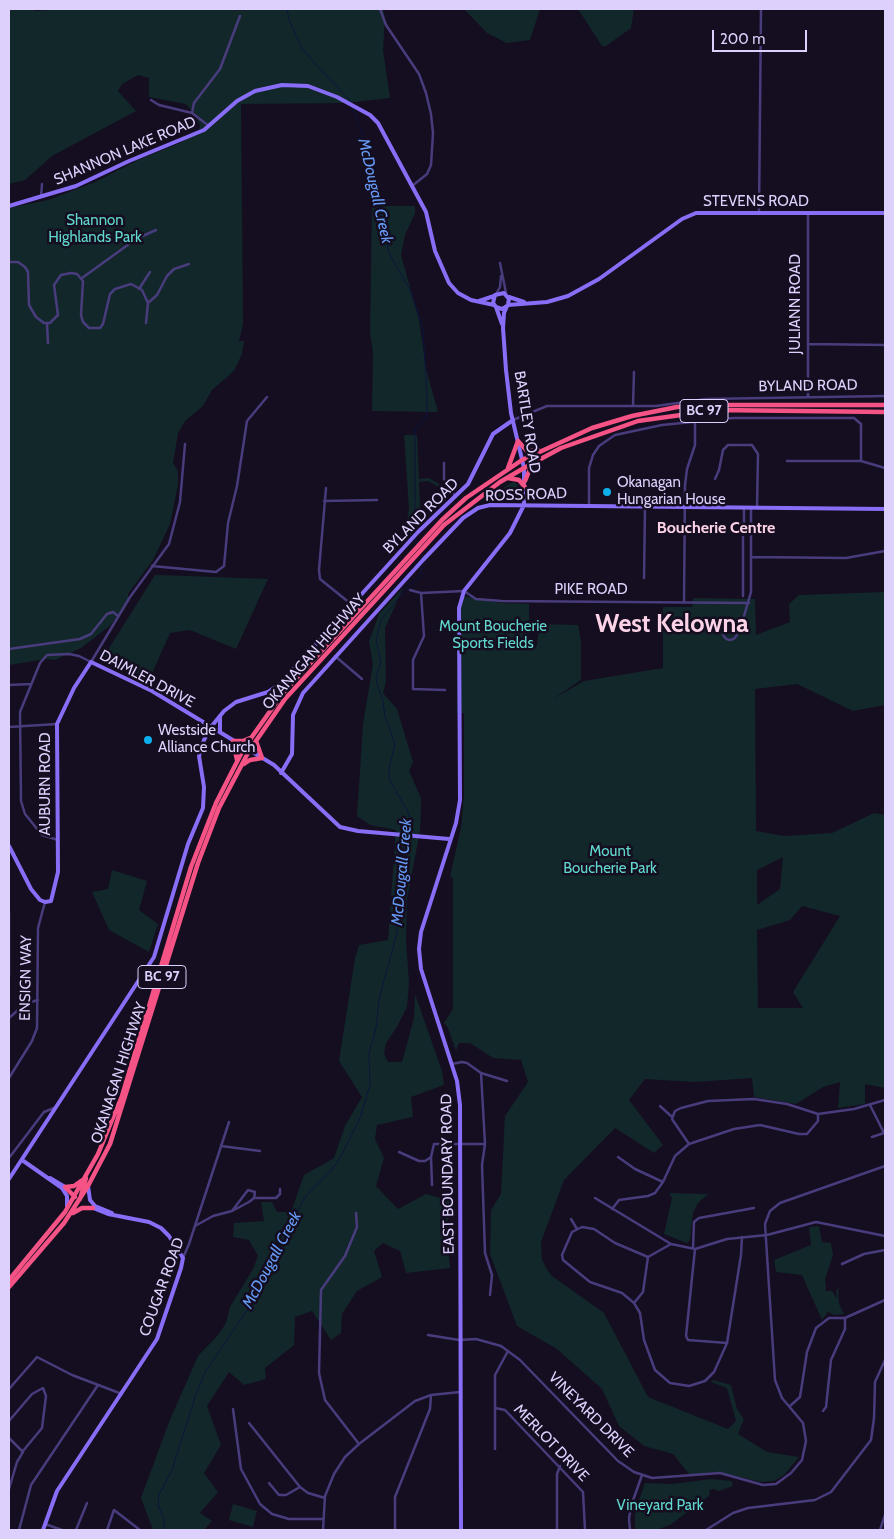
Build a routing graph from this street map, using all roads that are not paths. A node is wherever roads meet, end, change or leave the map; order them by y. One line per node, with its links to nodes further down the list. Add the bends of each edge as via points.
1 (380, 9): 8 (street, via 386,25 419,74 431,114 431,165 427,174)
2 (761, 9): 11 (street)
3 (240, 16): 5 (street, via 220,69 194,103)
4 (151, 100): 5 (street)
5 (192, 113): 6 (street)
6 (209, 126): 8 (street, SHANNON LAKE ROAD, via 237,101 255,91 282,85 308,86 370,115 378,123); 9 (street, SHANNON LAKE ROAD, via 94,179)
7 (42, 184): 9 (street)
8 (412, 186): 24 (street, SHANNON LAKE ROAD, via 426,212 434,251 449,283 458,293)
9 (41, 197): 10 (street, SHANNON LAKE ROAD)
10 (9, 206)
11 (759, 212): 12 (street, STEVENS ROAD); 26 (street, STEVENS ROAD, via 690,215 599,279 560,300)
12 (808, 212): 13 (street, STEVENS ROAD); 33 (street, JULIANN ROAD)
13 (885, 214)
14 (156, 230): 20 (street, via 136,239)
15 (9, 262): 30 (street, via 18,262 26,267 29,305 36,317)
16 (500, 263): 19 (street)
17 (190, 264): 25 (street, via 167,276 157,296)
18 (150, 272): 21 (street)
19 (501, 272): 22 (street); 23 (street)
20 (82, 278): 21 (street, via 81,315 86,325 94,329 103,324 110,294 115,289 131,284); 30 (street, via 66,273 57,279 53,290 58,315)
21 (139, 289): 25 (street)
22 (496, 294): 23 (street, STEVENS ROAD); 24 (street); 27 (street, BARTLEY ROAD)
23 (507, 295): 26 (street, STEVENS ROAD, via 514,300); 28 (street, BARTLEY ROAD)
24 (477, 301): 27 (street, SHANNON LAKE ROAD)
25 (148, 303): 29 (street)
26 (533, 303): 28 (street, STEVENS ROAD)
27 (495, 306): 28 (street, SHANNON LAKE ROAD, via 502,309); 31 (street, BARTLEY ROAD)
28 (507, 306): 31 (street, BARTLEY ROAD)
29 (146, 323)
30 (47, 324): 32 (street)
31 (503, 328): 42 (street, BARTLEY ROAD)
32 (48, 343)
33 (808, 344): 34 (street); 36 (street, JULIANN ROAD)
34 (885, 344)
35 (634, 372): 40 (street)
36 (808, 396): 37 (street, BYLAND ROAD); 40 (street, BYLAND ROAD, via 706,399)
37 (885, 396)
38 (267, 397): 76 (street, via 247,421 228,523 224,566 216,572)
39 (885, 405): 46 (highway, OKANAGAN HIGHWAY / BC 97, via 677,407 592,428)
40 (633, 406): 42 (street, BYLAND ROAD, via 547,406)
41 (885, 412): 50 (highway, OKANAGAN HIGHWAY / BC 97, via 717,410 666,416 610,430 561,448)
42 (513, 420): 44 (street, BARTLEY ROAD); 60 (street, BYLAND ROAD, via 493,434 471,481)
43 (695, 420): 49 (street, via 854,418 861,424); 64 (street, via 615,435 604,441 590,461); 66 (street, via 695,445 687,469)
44 (518, 441): 46 (highway, via 527,451); 47 (street, BARTLEY ROAD); 54 (highway)
45 (185, 444): 76 (street, AUBURN ROAD, via 184,477 176,522 168,544)
46 (547, 448): 47 (highway, OKANAGAN HIGHWAY / BC 97)
47 (522, 460): 52 (street, BARTLEY ROAD); 54 (highway, OKANAGAN HIGHWAY / BC 97)
48 (787, 461): 49 (street)
49 (861, 461): 53 (street)
50 (533, 463): 52 (highway, OKANAGAN HIGHWAY / BC 97); 57 (highway)
51 (444, 464): 60 (street, via 444,480)
52 (524, 468): 55 (highway, OKANAGAN HIGHWAY / BC 97); 57 (street, BARTLEY ROAD)
53 (885, 468)
54 (506, 471): 100 (highway, OKANAGAN HIGHWAY / BC 97, via 466,498 417,547 283,693)
55 (506, 478): 58 (highway, via 515,478); 102 (highway, OKANAGAN HIGHWAY / BC 97, via 444,525 285,699)
56 (714, 479): 67 (street, via 723,450 728,445 752,445 758,454)
57 (525, 481): 58 (street, BARTLEY ROAD)
58 (526, 487): 63 (street, BARTLEY ROAD)
59 (326, 488): 62 (street)
60 (455, 497): 84 (street, BYLAND ROAD)
61 (377, 500): 62 (street)
62 (324, 501): 84 (street, via 320,579)
63 (524, 505): 64 (street, ROSS ROAD); 79 (street, BARTLEY ROAD, via 510,533); 88 (street, ROSS ROAD, via 490,505 478,508 463,518)
64 (589, 505): 65 (street, ROSS ROAD)
65 (644, 507): 66 (street, ROSS ROAD); 77 (street)
66 (684, 508): 68 (street, ROSS ROAD); 82 (street)
67 (757, 508): 69 (street, ROSS ROAD); 70 (street, ROSS ROAD)
68 (744, 509): 69 (street, ROSS ROAD); 71 (street)
69 (751, 509): 74 (street)
70 (885, 509)
71 (744, 530)
72 (743, 537): 75 (street)
73 (885, 551): 74 (street, via 846,558)
74 (751, 558): 75 (street); 83 (street)
75 (742, 560): 81 (street)
76 (152, 566): 85 (street, AUBURN ROAD)
77 (644, 578)
78 (410, 590): 80 (street)
79 (464, 591): 80 (street); 82 (street, PIKE ROAD, via 484,600); 110 (street, EAST BOUNDARY ROAD, via 458,627 460,800)
80 (421, 593): 93 (street, via 424,636 413,660 413,689)
81 (742, 596)
82 (684, 602): 83 (street, PIKE ROAD)
83 (749, 603): 86 (street, via 744,616)
84 (351, 604): 94 (street, BYLAND ROAD, via 279,684 268,692 236,702)
85 (118, 616): 87 (street, via 112,612 107,614 91,634 80,639); 89 (street, AUBURN ROAD)
86 (734, 627): 86 (street, via 725,628 723,634 726,638 732,640 736,637)
87 (9, 649)
88 (335, 656): 90 (street); 108 (street, ROSS ROAD, via 303,693 293,715 292,754)
89 (91, 662): 91 (street, DAIMLER DRIVE, via 79,656 46,655); 95 (street, AUBURN ROAD); 98 (street, DAIMLER DRIVE, via 152,691)
90 (362, 679)
91 (31, 684): 92 (street); 97 (street, via 20,712)
92 (9, 686)
93 (445, 690)
94 (220, 715): 98 (street, BYLAND ROAD); 99 (street)
95 (57, 724): 97 (street); 109 (street, AUBURN ROAD)
96 (9, 727): 97 (street)
97 (19, 727): 109 (street, via 21,801 25,814 42,836)
98 (211, 727): 99 (street, DAIMLER DRIVE); 124 (street, BYLAND ROAD, via 199,756 204,787 203,808 188,844 154,957)
99 (220, 732): 101 (street, DAIMLER DRIVE)
100 (253, 735): 101 (highway, via 243,741); 103 (highway, OKANAGAN HIGHWAY / BC 97)
101 (233, 741): 103 (street, DAIMLER DRIVE); 106 (highway)
102 (256, 741): 104 (highway, OKANAGAN HIGHWAY / BC 97); 105 (highway)
103 (244, 748): 104 (street, DAIMLER DRIVE); 106 (highway, OKANAGAN HIGHWAY / BC 97)
104 (249, 751): 105 (street, DAIMLER DRIVE); 107 (highway, OKANAGAN HIGHWAY / BC 97)
105 (262, 758): 107 (highway, via 250,760); 108 (street, DAIMLER DRIVE)
106 (237, 762): 141 (highway, OKANAGAN HIGHWAY / BC 97, via 216,803 191,867 122,1096)
107 (239, 768): 146 (highway, OKANAGAN HIGHWAY / BC 97, via 219,808 198,863 116,1130)
108 (281, 773): 110 (street, DAIMLER DRIVE, via 340,827)
109 (58, 840): 112 (street, AUBURN ROAD, via 57,884 51,900)
110 (450, 840): 117 (street, EAST BOUNDARY ROAD, via 421,932 419,949 421,969)
111 (9, 846): 112 (street, via 31,889)
112 (45, 902): 115 (street, ENSIGN WAY, via 38,928)
113 (9, 913): 114 (street)
114 (9, 975)
115 (38, 1000): 116 (street, via 25,1004); 119 (street, ENSIGN WAY, via 37,1028)
116 (9, 1018)
117 (452, 1064): 118 (street, via 468,1063); 130 (street, EAST BOUNDARY ROAD, via 459,1097)
118 (481, 1073): 120 (street); 131 (street)
119 (9, 1078)
120 (507, 1081)
121 (885, 1100): 122 (street)
122 (869, 1105): 125 (street); 128 (street)
123 (660, 1106): 126 (street)
124 (56, 1108): 138 (street, via 44,1112); 139 (street, BYLAND ROAD)
125 (818, 1114): 126 (street, via 771,1100 746,1098 690,1104); 132 (street, via 818,1122 807,1134 760,1125 734,1129)
126 (672, 1116): 132 (street)
127 (229, 1122): 133 (street, COUGAR ROAD)
128 (884, 1132): 129 (street)
129 (872, 1137)
130 (460, 1143): 131 (street); 137 (street, via 434,1144); 180 (street, EAST BOUNDARY ROAD)
131 (485, 1144): 175 (street, via 482,1165 485,1253 492,1275)
132 (688, 1144): 144 (street, via 675,1156)
133 (221, 1146): 134 (street); 162 (street, COUGAR ROAD)
134 (260, 1151)
135 (399, 1152): 137 (street, via 419,1161)
136 (618, 1156): 144 (street, via 635,1169)
137 (431, 1157): 145 (street)
138 (9, 1158)
139 (22, 1160): 142 (street); 143 (street, BYLAND ROAD)
140 (885, 1166): 164 (street, VINEYARD DRIVE, via 780,1203 770,1211 765,1224)
141 (87, 1174): 147 (highway, via 74,1186); 149 (highway, OKANAGAN HIGHWAY / BC 97); 152 (highway)
142 (45, 1176): 147 (street); 157 (street, via 66,1192 68,1203)
143 (9, 1179)
144 (663, 1182): 155 (street, via 655,1193 618,1200)
145 (432, 1185)
146 (88, 1186): 152 (highway, OKANAGAN HIGHWAY / BC 97); 159 (street, via 88,1197 93,1203)
147 (65, 1187): 149 (highway)
148 (280, 1189): 150 (street, via 276,1198)
149 (75, 1196): 157 (highway, OKANAGAN HIGHWAY / BC 97); 161 (highway)
150 (254, 1198): 156 (street); 156 (street, via 255,1192 248,1190)
151 (595, 1198): 155 (street)
152 (80, 1200): 153 (highway); 161 (highway, OKANAGAN HIGHWAY / BC 97)
153 (93, 1208): 159 (street); 161 (highway, via 78,1209)
154 (754, 1208): 168 (street, via 699,1218 694,1222)
155 (612, 1209): 167 (street)
156 (232, 1211): 162 (street, via 213,1216)
157 (65, 1212): 173 (highway, OKANAGAN HIGHWAY / BC 97)
158 (356, 1213): 196 (street, via 357,1227 345,1256 321,1290 319,1373 326,1400)
159 (116, 1214): 171 (street, via 161,1228)
160 (571, 1219): 163 (street)
161 (64, 1223): 174 (highway, OKANAGAN HIGHWAY / BC 97)
162 (195, 1226): 171 (street, COUGAR ROAD)
163 (577, 1229): 170 (street, via 587,1227 615,1244); 177 (street, via 563,1250 563,1260 590,1282 622,1293)
164 (767, 1236): 165 (street, via 816,1222); 166 (street); 189 (street, VINEYARD DRIVE, via 775,1380 782,1398)
165 (885, 1236)
166 (742, 1237): 168 (street); 181 (street)
167 (671, 1244): 168 (street); 170 (street)
168 (694, 1249): 181 (street, via 686,1336 688,1340)
169 (885, 1250): 172 (street, via 864,1254)
170 (648, 1257): 177 (street, via 643,1292)
171 (183, 1258): 187 (street, COUGAR ROAD, via 172,1299 156,1339)
172 (842, 1264)
173 (9, 1280)
174 (9, 1287)
175 (490, 1295)
176 (885, 1300): 178 (street)
177 (634, 1303): 181 (street, via 640,1313 644,1340 655,1370 670,1383 689,1386 705,1381 714,1372)
178 (845, 1318): 189 (street, via 828,1318 816,1328 807,1352 800,1397); 192 (street, via 845,1330 831,1360)
179 (428, 1335): 180 (street, VINEYARD DRIVE)
180 (459, 1340): 182 (street, VINEYARD DRIVE, via 476,1339); 186 (street, EAST BOUNDARY ROAD)
181 (727, 1343)
182 (508, 1351): 190 (street, via 495,1375); 200 (street, VINEYARD DRIVE, via 618,1461)
183 (885, 1360): 222 (street, via 875,1382 871,1440 830,1492 815,1500 748,1508 733,1513)
184 (98, 1384): 185 (street, via 37,1357); 187 (street); 210 (street, via 32,1485)
185 (9, 1389)
186 (460, 1392): 188 (street); 218 (street, EAST BOUNDARY ROAD)
187 (122, 1394): 209 (street, COUGAR ROAD, via 57,1492)
188 (431, 1395): 196 (street, via 415,1401); 217 (street, via 430,1410 395,1497)
189 (790, 1406): 200 (street, VINEYARD DRIVE, via 803,1423 806,1441 802,1460 776,1484 763,1485 720,1473 670,1478)
190 (495, 1408): 197 (street); 199 (street, MERLOT DRIVE, via 505,1410)
191 (233, 1409): 208 (street, via 241,1469 260,1504 272,1514 289,1519)
192 (823, 1411)
193 (9, 1421): 198 (street, via 32,1394 43,1388 46,1396 42,1428)
194 (249, 1423): 203 (street)
195 (9, 1438): 201 (street, via 23,1452)
196 (359, 1444): 205 (street, via 334,1474)
197 (495, 1449)
198 (23, 1451)
199 (560, 1466): 219 (street, via 557,1474); 220 (street, MERLOT DRIVE, via 583,1492)
200 (642, 1475): 221 (street, via 630,1506)
201 (9, 1483): 204 (street)
202 (269, 1483): 203 (street, via 279,1495)
203 (300, 1487): 205 (street, via 308,1494)
204 (9, 1489)
205 (325, 1498): 208 (street)
206 (87, 1504): 213 (street)
207 (885, 1515): 223 (street)
208 (323, 1519): 216 (street)
209 (45, 1524): 211 (street, COUGAR ROAD); 212 (street)
210 (19, 1530)
211 (43, 1530)
212 (62, 1530)
213 (76, 1530)
214 (107, 1530): 215 (street, via 114,1510)
215 (140, 1530)
216 (323, 1530)
217 (395, 1530)
218 (461, 1530)
219 (557, 1530)
220 (585, 1530)
221 (630, 1530)
222 (706, 1530)
223 (880, 1530)

